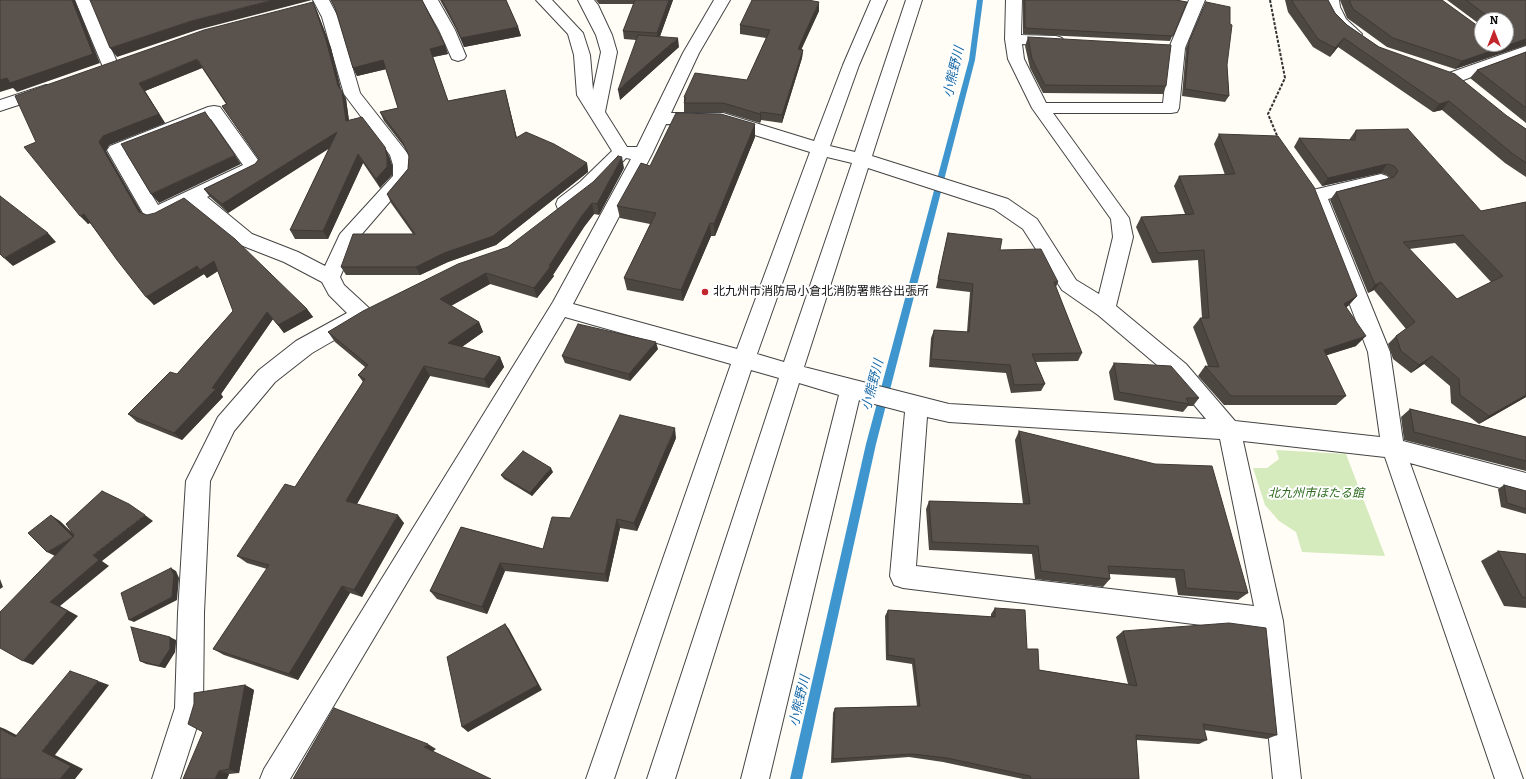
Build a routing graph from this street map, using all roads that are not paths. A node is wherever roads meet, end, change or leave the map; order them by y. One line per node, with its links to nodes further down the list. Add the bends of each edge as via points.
1 (83, 0): 19 (street)
2 (430, 0): 17 (street)
3 (544, 0): 24 (street, via 575,33 582,55 585,95)
4 (586, 0): 24 (street, via 604,35 609,52)
5 (722, 0): 25 (street, via 691,53)
6 (879, 0): 26 (street, via 851,65)
7 (914, 0): 28 (street)
8 (1014, 0): 13 (street)
9 (1178, 0): 11 (street)
10 (1331, 0): 15 (street, via 1339,21)
11 (1196, 1): 23 (street, via 1170,47 1172,108)
12 (316, 4): 32 (street, via 330,17 352,94 399,154 402,165 402,176 347,239)
13 (1014, 39): 14 (street); 23 (street, via 1016,59)
14 (1068, 42)
15 (1367, 42)
16 (1512, 52): 18 (street)
17 (458, 56)
18 (1522, 57): 21 (street, via 1447,74)
19 (111, 67)
20 (59, 85): 22 (street)
21 (1472, 91)
22 (0, 106)
23 (1040, 108): 34 (street, via 1120,218 1123,237)
24 (598, 111): 27 (street, via 605,127)
25 (660, 118): 26 (street, via 723,119); 27 (street)
26 (820, 149): 28 (street); 35 (street)
27 (633, 153): 31 (street); 33 (street)
28 (861, 159): 34 (street, via 1001,204 1030,224 1069,285); 36 (street)
29 (1381, 180): 40 (street, via 1313,189 1379,352)
30 (193, 196): 30 (street, via 254,167 214,111 116,150 154,215); 32 (street, via 245,239 291,257)
31 (551, 215)
32 (330, 278): 43 (street, via 336,290 368,311 304,347 267,376 226,424 198,481 189,708)
33 (560, 308): 35 (street); 44 (street)
34 (1105, 308): 39 (street, via 1178,370)
35 (744, 359): 36 (street); 45 (street)
36 (792, 372): 37 (street); 46 (street)
37 (851, 389): 38 (street); 47 (street)
38 (917, 404): 39 (street, via 949,412); 42 (street, via 903,576)
39 (1229, 430): 40 (street); 42 (street)
40 (1393, 448): 41 (street); 49 (street)
41 (1526, 484)
42 (1270, 621): 48 (street)
43 (166, 779)
44 (274, 779)
45 (600, 779)
46 (661, 779)
47 (755, 779)
48 (1287, 779)
49 (1509, 779)

